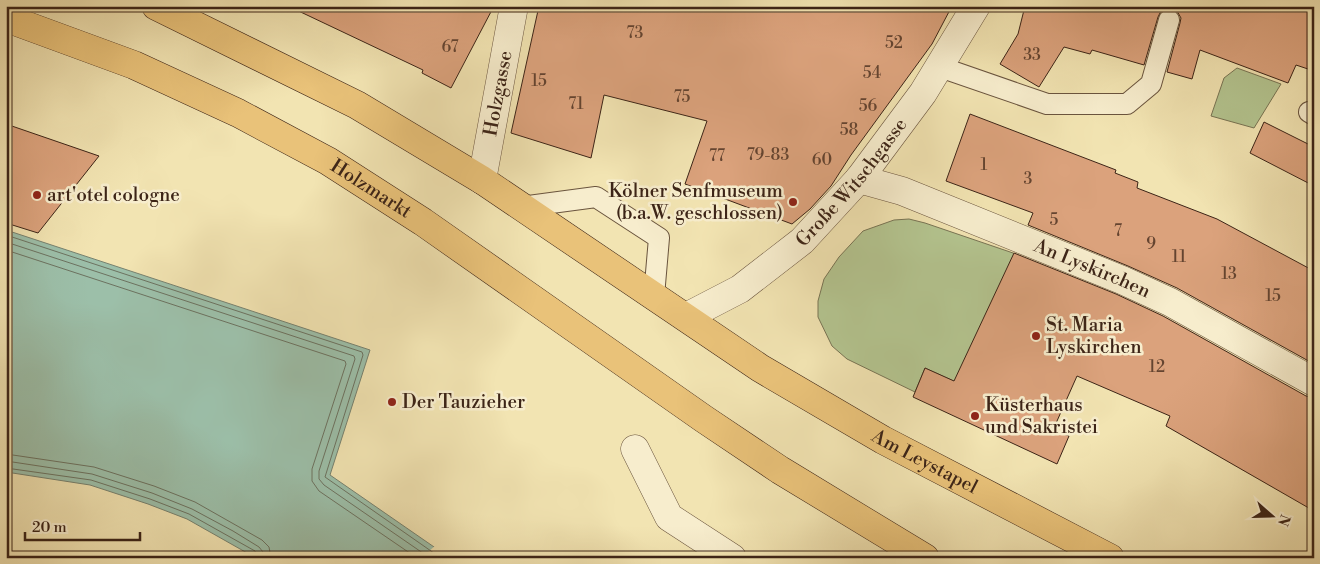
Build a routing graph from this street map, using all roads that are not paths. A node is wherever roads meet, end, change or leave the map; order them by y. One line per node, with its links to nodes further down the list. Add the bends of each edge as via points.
1 (156, 6): 4 (main road)
2 (514, 6): 9 (street, Holzgasse)
3 (976, 6): 7 (street, Große Witschgasse)
4 (184, 12): 9 (main road, via 357,105)
5 (6, 18): 16 (main road, Holzmarkt, via 134,65 238,113 328,161 423,222 780,470)
6 (1169, 20): 7 (lane, via 1151,84 1127,104 1047,104)
7 (940, 67): 8 (street, Große Witschgasse)
8 (859, 179): 12 (street, Große Witschgasse, via 802,241 740,290); 13 (street, An Lyskirchen, via 902,191 1122,280 1170,302)
9 (482, 180): 10 (main road)
10 (521, 207): 11 (main road); 11 (lane, via 596,197 659,238)
11 (654, 296): 12 (main road)
12 (686, 317): 17 (main road, Am Leystapel, via 744,358 883,440)
13 (1314, 382)
14 (635, 449): 15 (street, via 669,517)
15 (732, 558)
16 (925, 558)
17 (1110, 558)

